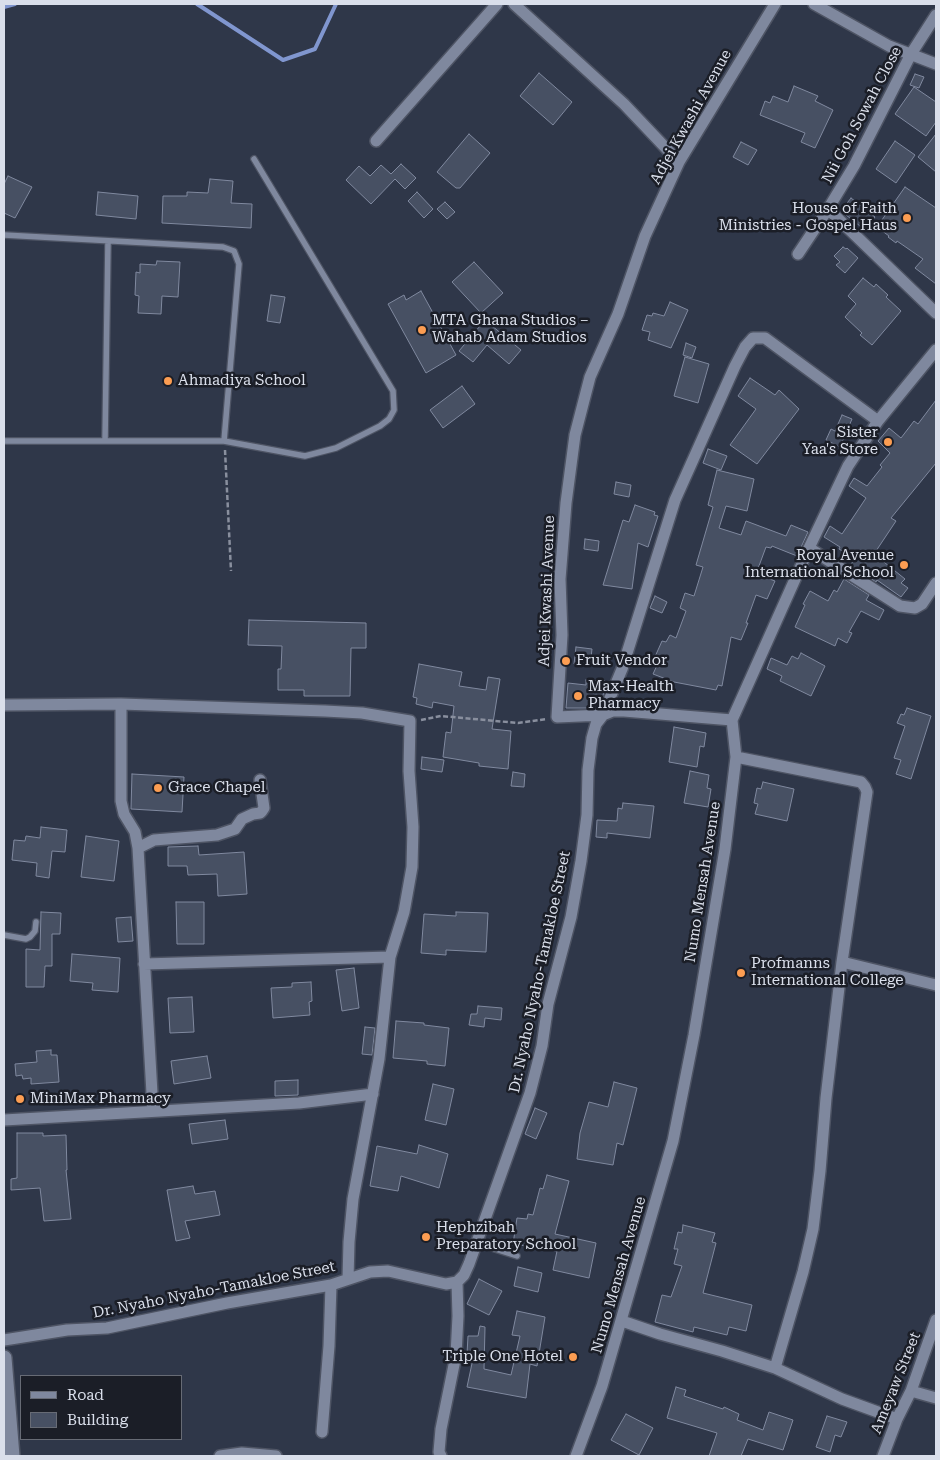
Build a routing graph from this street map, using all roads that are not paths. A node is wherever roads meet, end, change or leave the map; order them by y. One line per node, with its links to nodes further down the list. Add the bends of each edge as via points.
1 (497, 4): 8 (street)
2 (514, 4): 10 (street, via 624,104)
3 (775, 4): 10 (street, Adjei Kwashi Avenue)
4 (814, 4): 6 (street, via 889,46)
5 (936, 15): 6 (street, Nii Goh Sowah Close)
6 (912, 54): 7 (street); 11 (street, Nii Goh Sowah Close)
7 (936, 64)
8 (376, 141)
9 (254, 159): 20 (lane, via 393,391 394,410 380,426 336,448 305,456)
10 (679, 162): 25 (street, Adjei Kwashi Avenue, via 645,236 618,314 590,378 575,435 560,579 562,635 558,718)
11 (828, 209): 14 (street, Nii Goh Sowah Close); 15 (street)
12 (4, 235): 13 (lane)
13 (108, 242): 19 (lane); 20 (lane, via 223,246 234,251 239,264)
14 (798, 254)
15 (936, 313)
16 (936, 350): 17 (street)
17 (878, 421): 21 (street, via 848,466); 25 (street, Dr. Nyaho Nyaho-Tamakloe Street, via 765,338 753,338 744,346 675,500 625,659)
18 (4, 440): 19 (lane)
19 (105, 441): 20 (lane)
20 (224, 441)
21 (809, 548): 22 (street, via 900,606 915,608 922,604); 26 (street)
22 (936, 583)
23 (121, 704): 24 (street); 29 (street, via 121,801 124,814 135,832); 32 (street, via 362,713 410,721 408,771 413,827 412,868 404,912)
24 (4, 705)
25 (603, 715): 26 (street, via 624,711); 39 (street, Dr. Nyaho Nyaho-Tamakloe Street, via 592,738 581,861 571,917 548,1004 542,1046 530,1093)
26 (732, 720): 27 (street, Numo Mensah Avenue)
27 (736, 757): 33 (street, via 861,782 865,787 867,792); 45 (street, Numo Mensah Avenue, via 725,849 673,1141)
28 (260, 780): 29 (street, via 264,808 260,813 242,819 234,829 217,836 154,840)
29 (138, 848): 34 (street)
30 (36, 922): 31 (lane, via 35,931 26,939)
31 (4, 936)
32 (390, 957): 34 (street); 36 (street, via 386,1012)
33 (842, 962): 35 (street); 48 (street, via 813,1229)
34 (144, 964): 37 (street)
35 (936, 985)
36 (373, 1094): 37 (street, via 299,1103); 41 (street, via 353,1199)
37 (153, 1111): 38 (street)
38 (4, 1120)
39 (476, 1243): 40 (lane); 42 (street, Dr. Nyaho Nyaho-Tamakloe Street, via 464,1275)
40 (517, 1256)
41 (348, 1279): 42 (street, Dr. Nyaho Nyaho-Tamakloe Street, via 370,1272 388,1271 446,1284); 43 (street, Dr. Nyaho Nyaho-Tamakloe Street)
42 (457, 1282): 57 (street, via 456,1354 441,1429)
43 (331, 1285): 46 (street, Dr. Nyaho Nyaho-Tamakloe Street, via 107,1328 67,1330); 53 (street)
44 (936, 1320): 49 (street, Ameyaw Street)
45 (622, 1321): 48 (street); 58 (street, Numo Mensah Avenue)
46 (4, 1340)
47 (4, 1358): 51 (street)
48 (775, 1368): 52 (street, via 842,1399)
49 (910, 1391): 50 (street); 52 (street, Ameyaw Street)
50 (936, 1398)
51 (6, 1417): 54 (street)
52 (897, 1418): 59 (street, Ameyaw Street)
53 (322, 1432)
54 (12, 1456)
55 (220, 1456): 56 (street, via 242,1453)
56 (276, 1456)
57 (441, 1456)
58 (576, 1456)
59 (883, 1456)

